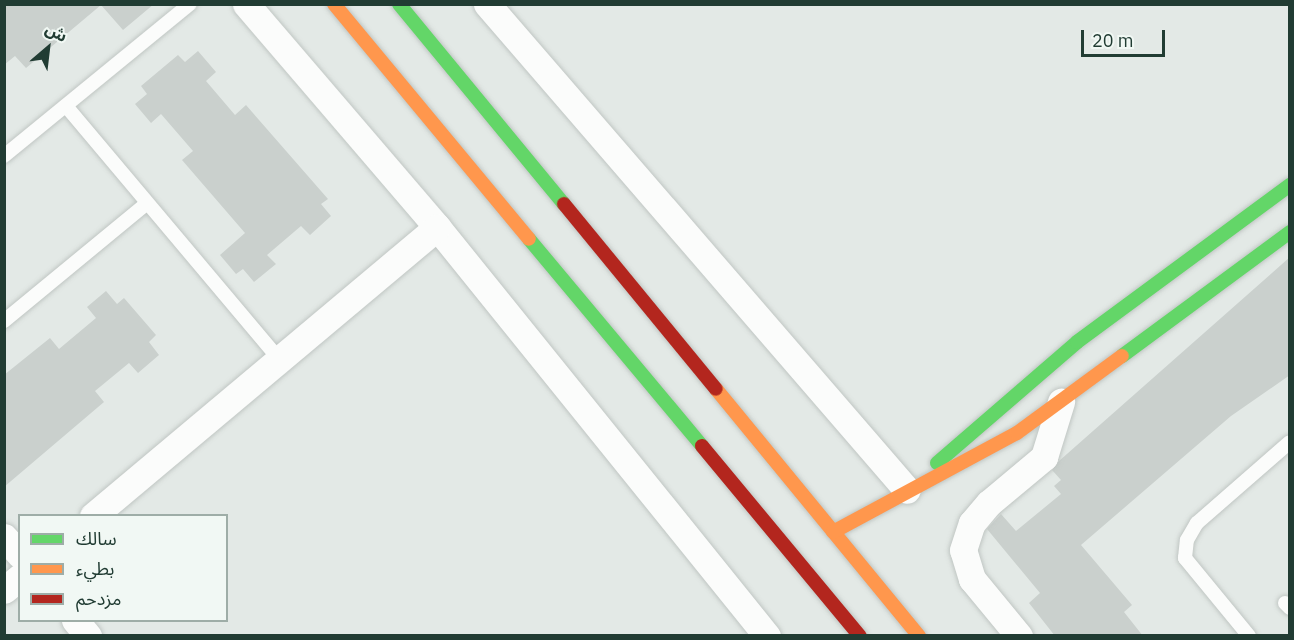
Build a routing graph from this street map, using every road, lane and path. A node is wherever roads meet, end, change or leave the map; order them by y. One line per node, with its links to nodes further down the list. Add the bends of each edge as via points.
1 (190, 4): 6 (lane)
2 (246, 4): 10 (street)
3 (334, 4): 26 (street)
4 (399, 4): 18 (street)
5 (487, 4): 16 (street)
6 (66, 106): 7 (lane); 9 (lane)
7 (4, 156)
8 (1290, 185): 16 (street, via 1077,342)
9 (147, 203): 12 (lane); 13 (lane)
10 (436, 227): 13 (street); 24 (street)
11 (1290, 232): 14 (street)
12 (4, 321)
13 (279, 359): 17 (street)
14 (1061, 402): 16 (street, via 990,450); 28 (street, via 1044,457 989,503 972,523 963,549 972,579)
15 (1290, 442): 29 (lane, via 1197,523 1187,540 1185,558)
16 (906, 490): 18 (street)
17 (95, 514)
18 (833, 532): 27 (street)
19 (4, 537): 20 (street)
20 (18, 553)
21 (18, 579): 22 (street)
22 (4, 590)
23 (76, 622): 25 (street)
24 (765, 635)
25 (88, 636)
26 (860, 636)
27 (919, 636)
28 (1019, 636)
29 (1249, 636)

